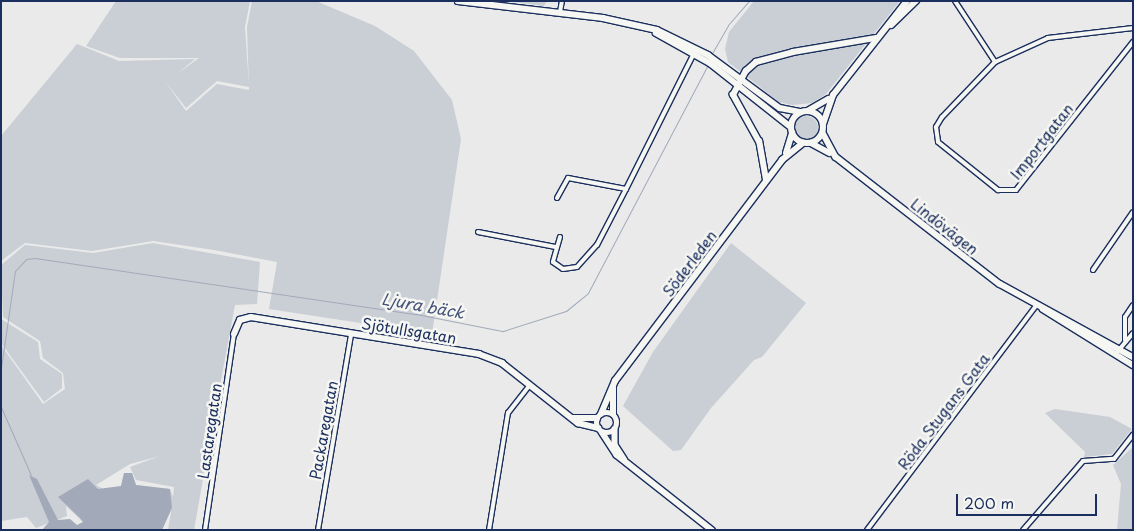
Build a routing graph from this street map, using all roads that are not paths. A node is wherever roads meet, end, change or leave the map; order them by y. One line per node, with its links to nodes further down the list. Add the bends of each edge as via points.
1 (458, 1): 6 (main road)
2 (562, 1): 6 (street)
3 (907, 1): 9 (main road)
4 (916, 1): 11 (main road)
5 (955, 2): 14 (street)
6 (560, 12): 8 (main road)
7 (1133, 28): 14 (street, Importgatan, via 1048,38)
8 (647, 29): 12 (main road); 13 (main road)
9 (876, 38): 11 (main road); 15 (main road, via 766,59)
10 (1133, 42): 14 (street, Importgatan, via 1011,192 998,190 942,148 935,134 942,117)
11 (870, 47): 16 (main road)
12 (694, 53): 13 (main road); 26 (street)
13 (709, 59): 15 (main road)
14 (995, 62)
15 (739, 80): 17 (main road, via 780,108); 19 (main road); 25 (main road, via 734,95 763,152)
16 (833, 95): 17 (main road); 18 (main road)
17 (804, 112): 18 (main road, via 817,114); 19 (main road)
18 (823, 124): 20 (main road)
19 (791, 130): 21 (main road); 24 (main road, Söderleden)
20 (823, 133): 22 (main road); 23 (main road, Lindövägen)
21 (803, 143): 22 (main road); 24 (main road, Söderleden)
22 (811, 144): 23 (main road, Lindövägen)
23 (836, 157): 34 (main road, Lindövägen, via 986,274)
24 (782, 160): 25 (main road, Söderleden)
25 (766, 182): 42 (main road, Söderleden)
26 (626, 189): 27 (street, via 568,178); 31 (street, via 585,261 563,269 553,262)
27 (557, 198)
28 (1133, 212): 32 (street)
29 (478, 232): 31 (street)
30 (560, 237): 31 (street)
31 (556, 247)
32 (1093, 270)
33 (1133, 305): 38 (street, via 1125,317)
34 (1040, 308): 39 (main road, Lindövägen); 55 (street, Röda Stugans Gata)
35 (1133, 333): 38 (street)
36 (234, 334): 37 (main road, Sjötullsgatan, via 245,317); 51 (street, Lastaregatan)
37 (351, 334): 43 (main road, Sjötullsgatan, via 479,354 502,363); 52 (street, Packaregatan)
38 (1125, 340): 39 (street)
39 (1117, 352): 40 (main road, Lindövägen); 41 (main road, Lindövägen)
40 (1133, 357)
41 (1133, 365)
42 (615, 381): 44 (main road); 45 (main road, Söderleden)
43 (530, 385): 46 (main road, Sjötullsgatan); 53 (street, via 508,412)
44 (613, 414): 45 (main road); 47 (main road, Sjötullsgatan)
45 (599, 416): 46 (main road); 48 (main road)
46 (571, 417): 48 (main road, Sjötullsgatan)
47 (616, 428): 48 (main road); 50 (main road, Sjötullsgatan, via 615,445)
48 (600, 430): 50 (main road, Sjötullsgatan)
49 (1132, 437): 56 (street, via 1114,459 1083,461)
50 (625, 461): 54 (main road, Sjötullsgatan)
51 (205, 530)
52 (318, 530)
53 (489, 530)
54 (712, 530)
55 (867, 530)
56 (1023, 530)

